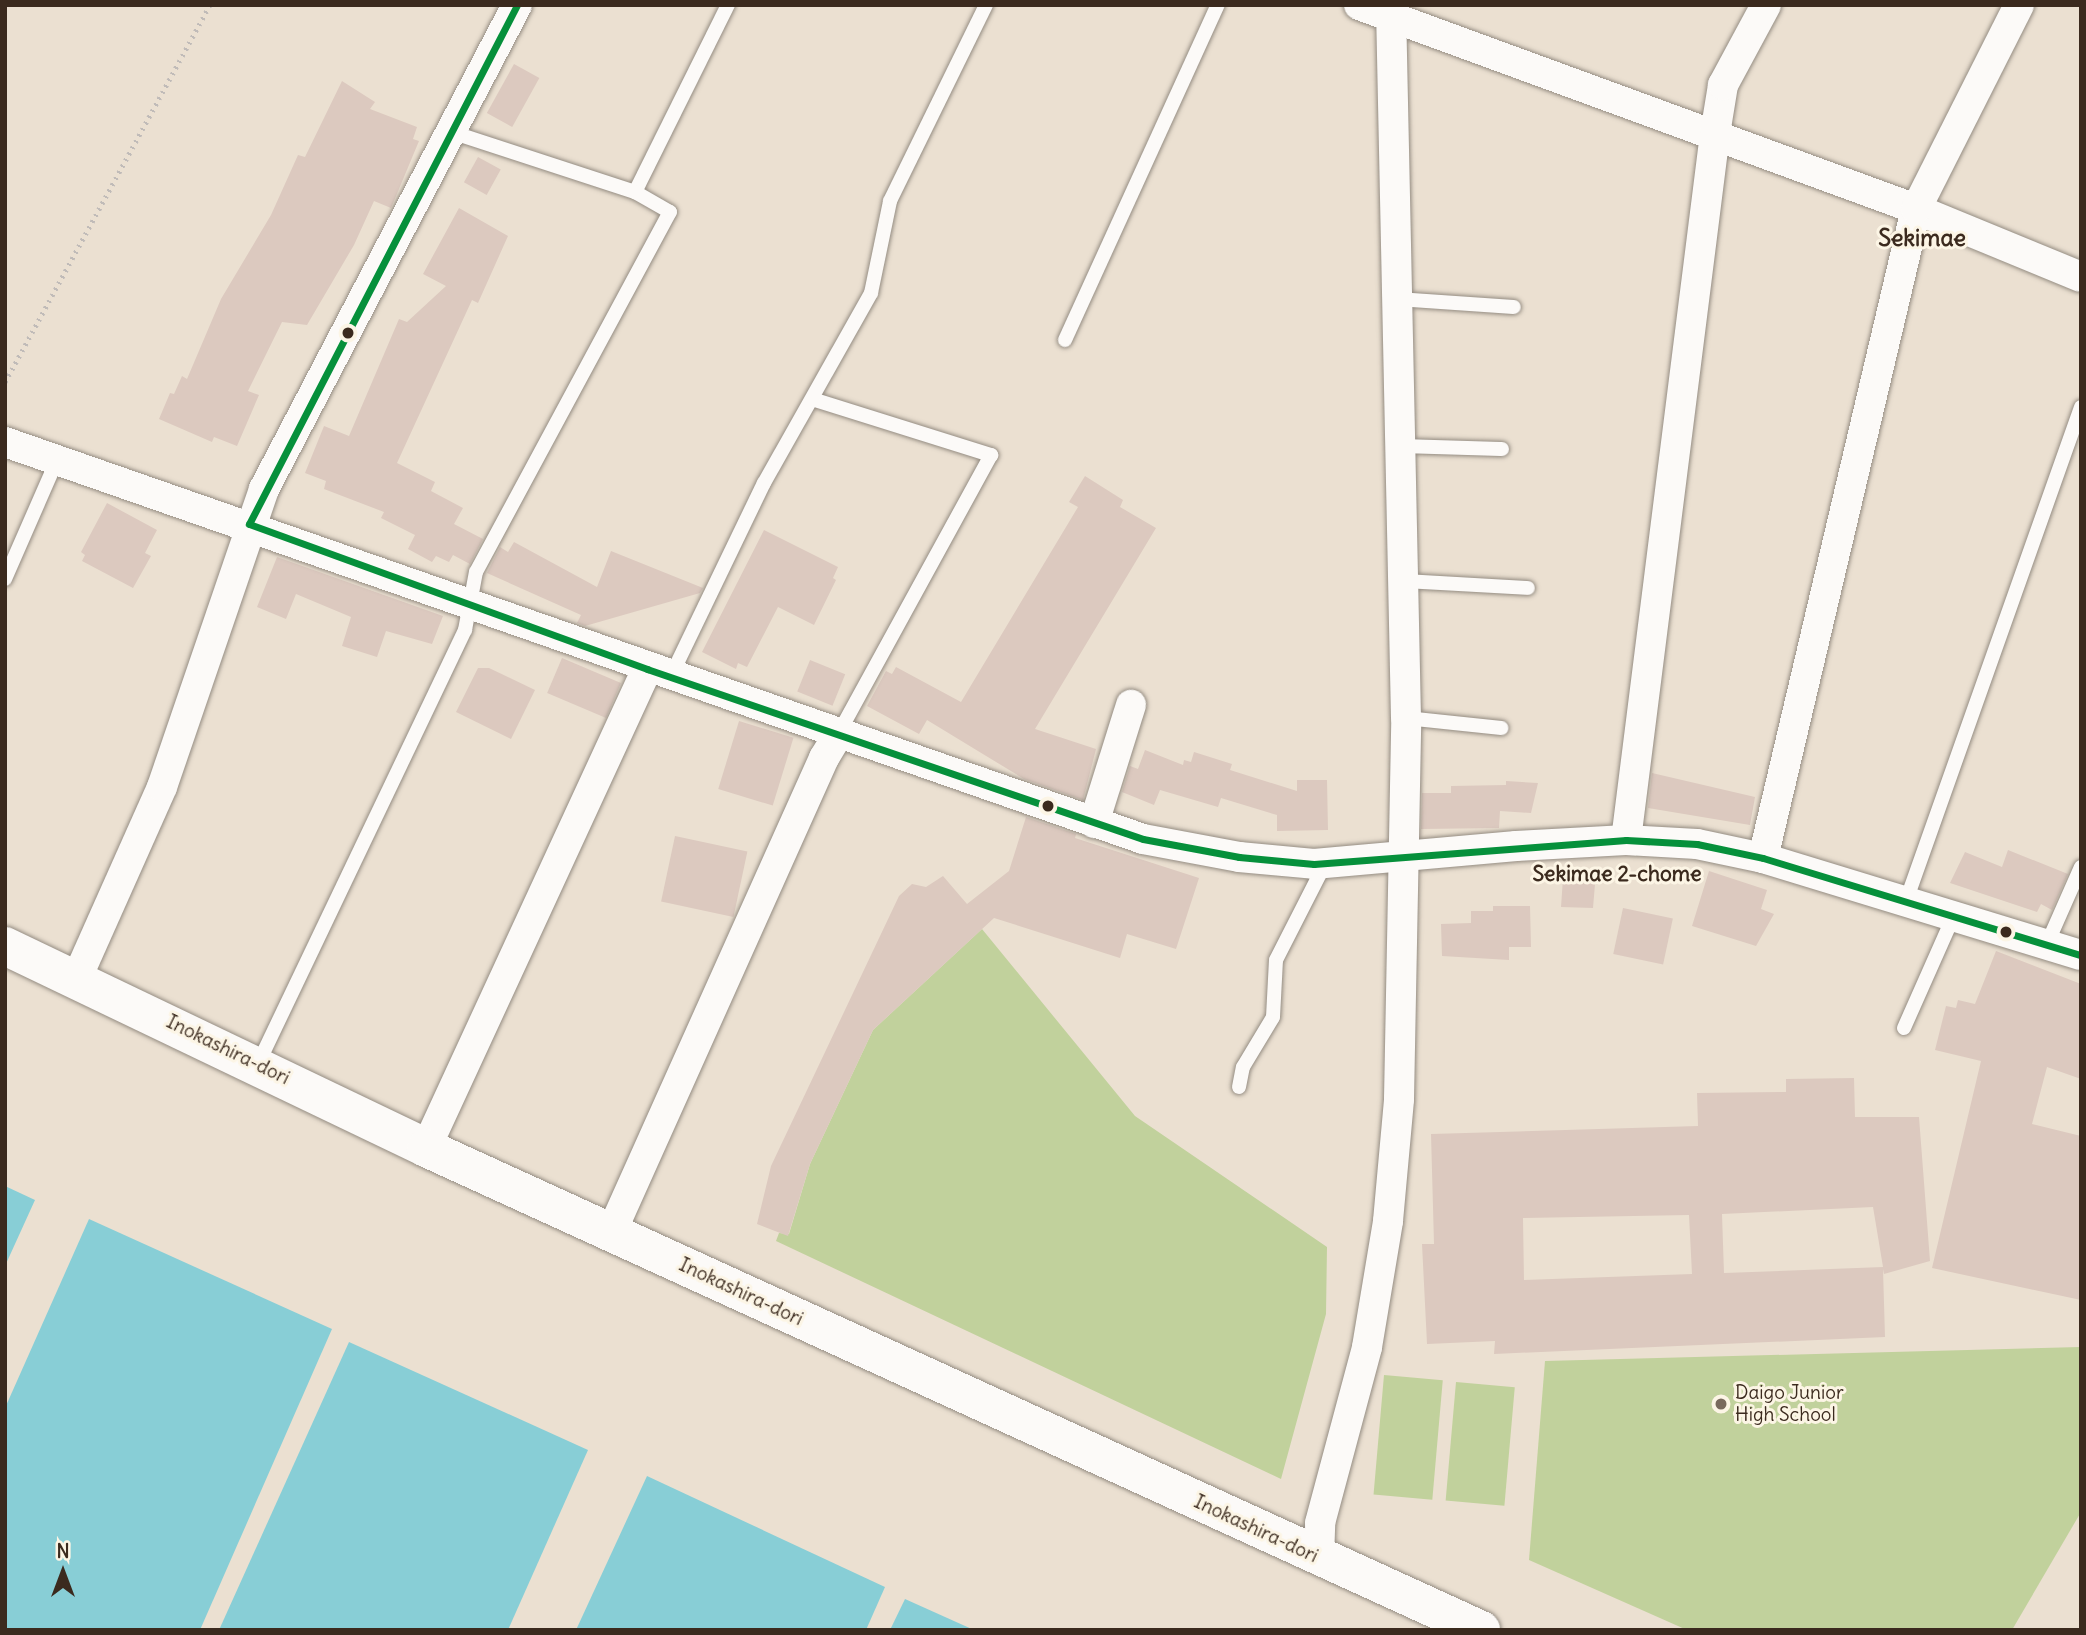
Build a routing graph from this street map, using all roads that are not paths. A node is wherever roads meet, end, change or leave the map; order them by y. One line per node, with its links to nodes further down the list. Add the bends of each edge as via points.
1 (517, 5): 9 (street)
2 (728, 5): 11 (lane)
3 (986, 5): 17 (lane, via 890,201 871,293)
4 (1218, 5): 16 (lane)
5 (1359, 5): 8 (street)
6 (1766, 5): 10 (street, via 1723,85)
7 (2019, 5): 12 (street)
8 (1393, 11): 10 (street); 14 (street)
9 (454, 133): 11 (lane); 23 (street)
10 (1715, 134): 12 (street); 34 (street)
11 (635, 192): 27 (lane, via 670,212 482,560)
12 (1916, 209): 13 (street); 36 (street)
13 (2081, 277)
14 (1397, 299): 15 (lane); 20 (street)
15 (1514, 307)
16 (1065, 341)
17 (812, 399): 28 (lane); 32 (lane, via 991,454)
18 (2081, 407): 39 (lane)
19 (5, 442): 22 (street)
20 (1401, 446): 21 (lane); 25 (street)
21 (1502, 449)
22 (57, 460): 23 (street); 24 (lane)
23 (249, 524): 27 (street); 44 (street, via 162,787)
24 (5, 579)
25 (1403, 581): 26 (lane); 30 (street)
26 (1528, 588)
27 (469, 603): 28 (street); 46 (lane, via 465,630)
28 (659, 672): 32 (street); 48 (street)
29 (1131, 705): 33 (street)
30 (1406, 718): 31 (lane); 35 (street)
31 (1501, 728)
32 (838, 735): 33 (street); 49 (street)
33 (1094, 822): 37 (street, via 1143,839 1239,857)
34 (1626, 841): 35 (street); 36 (street, via 1697,844)
35 (1404, 857): 37 (street); 50 (street, via 1399,1099 1388,1221 1367,1347 1320,1522)
36 (1763, 859): 39 (street)
37 (1326, 862): 47 (lane, via 1276,960 1273,1017 1243,1068)
38 (2081, 867): 41 (lane)
39 (1906, 901): 40 (street)
40 (1954, 915): 41 (street); 45 (lane)
41 (2047, 944): 43 (street)
42 (5, 946): 44 (main road, Inokashira-dori)
43 (2081, 956)
44 (77, 978): 46 (main road, Inokashira-dori)
45 (1904, 1028)
46 (258, 1064): 48 (main road, Inokashira-dori)
47 (1239, 1087)
48 (426, 1148): 49 (main road, Inokashira-dori)
49 (611, 1233): 50 (main road, Inokashira-dori)
50 (1319, 1559): 51 (main road, Inokashira-dori)
51 (1481, 1630)

